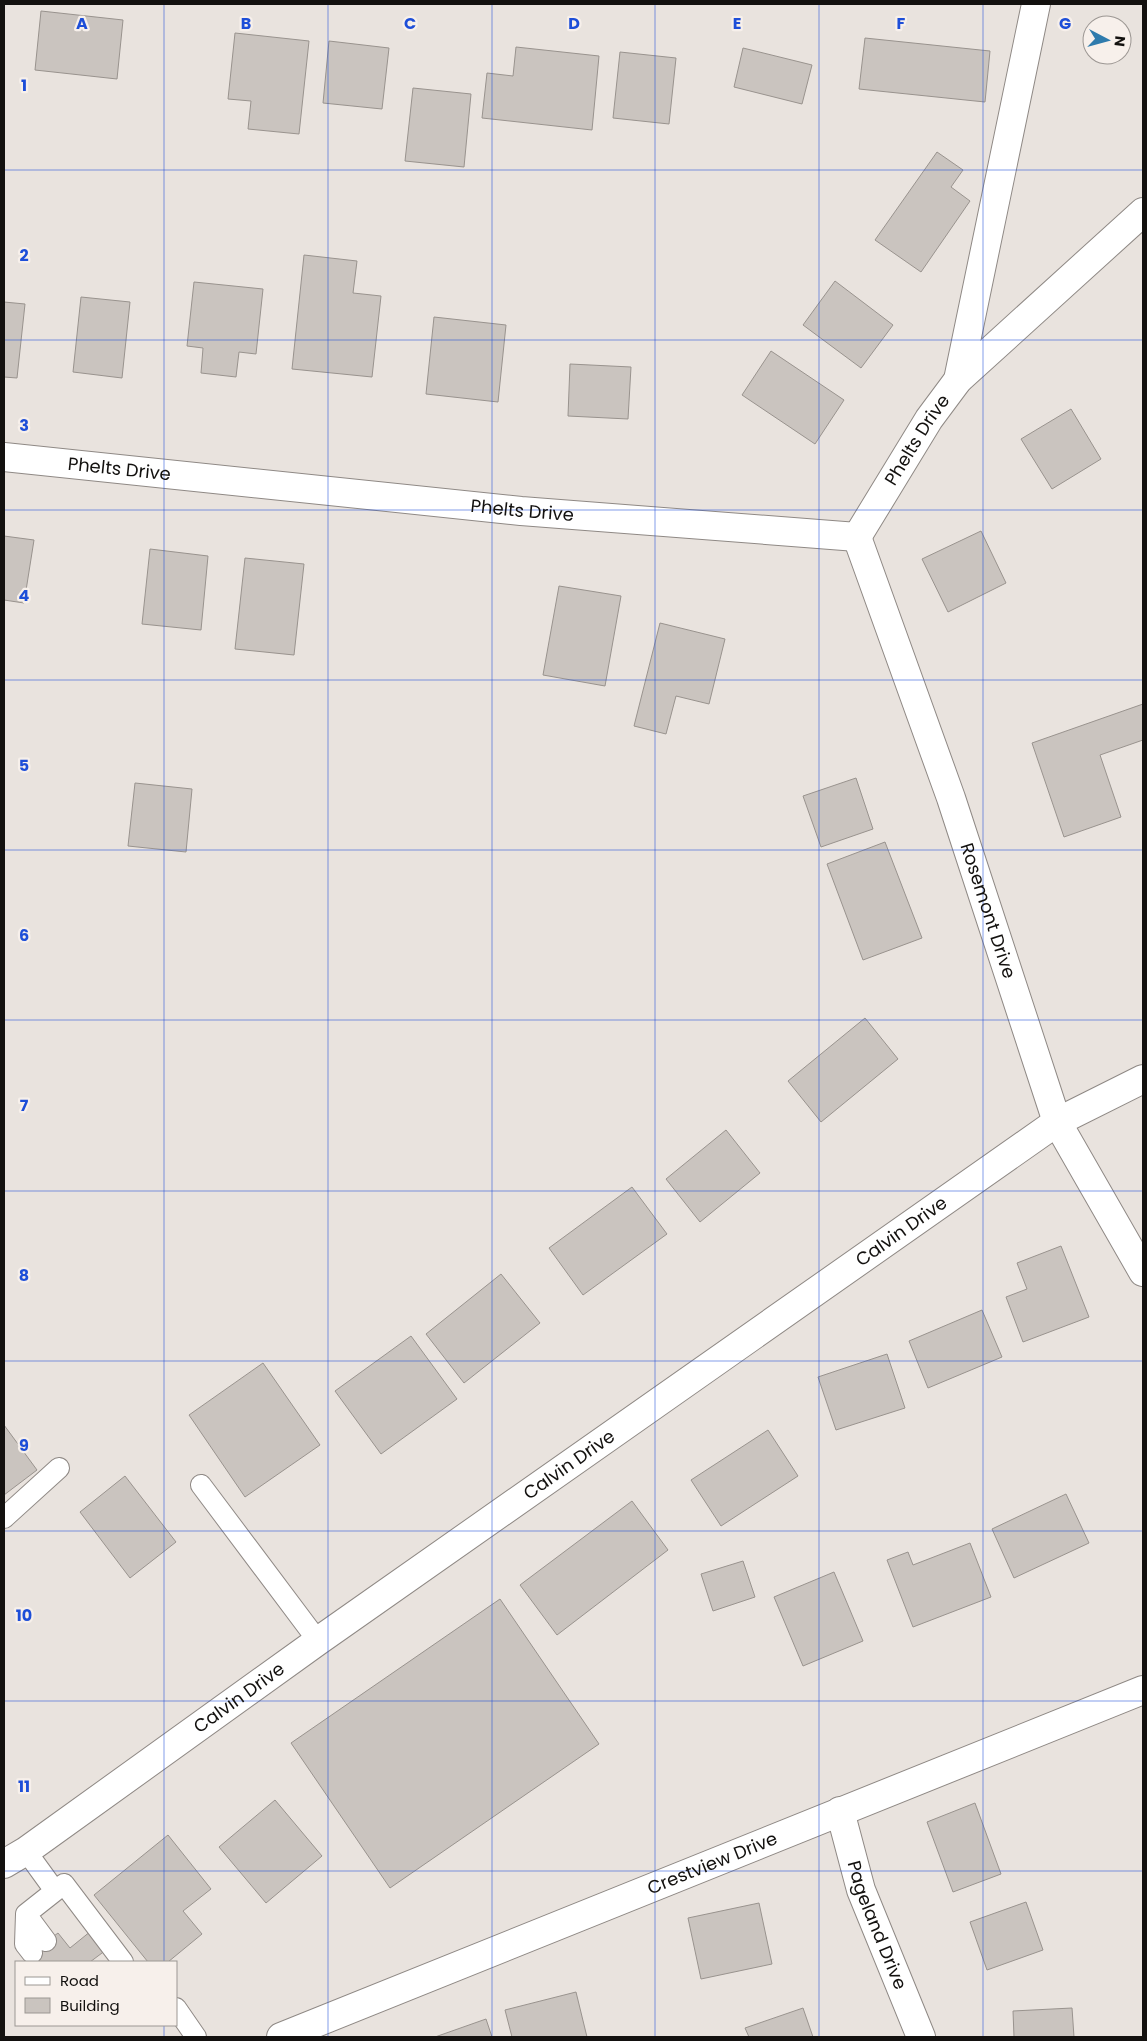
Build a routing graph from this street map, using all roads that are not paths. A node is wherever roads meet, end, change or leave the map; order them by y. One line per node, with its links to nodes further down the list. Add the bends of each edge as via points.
1 (1036, 4): 3 (street, Phelts Drive)
2 (1143, 212): 3 (street, Phelts Drive)
3 (958, 380): 5 (street, Phelts Drive, via 929,419)
4 (4, 457): 5 (street, Phelts Drive, via 521,511)
5 (856, 537): 7 (street, Rosemont Drive, via 951,798)
6 (1143, 1079): 7 (street, Calvin Drive)
7 (1057, 1122): 8 (street, Rosemont Drive); 12 (street, Calvin Drive)
8 (1143, 1272)
9 (59, 1468): 11 (lane)
10 (201, 1485): 12 (lane)
11 (4, 1518)
12 (318, 1641): 15 (street, Calvin Drive)
13 (1143, 1690): 14 (street, Crestview Drive)
14 (840, 1811): 21 (street, Crestview Drive); 22 (street, Pageland Drive, via 861,1890)
15 (15, 1857): 16 (lane)
16 (55, 1891): 17 (lane, via 26,1914); 18 (lane, via 64,1884)
17 (39, 1947)
18 (122, 1961)
19 (178, 2011): 20 (lane)
20 (196, 2037)
21 (281, 2037)
22 (921, 2037)

